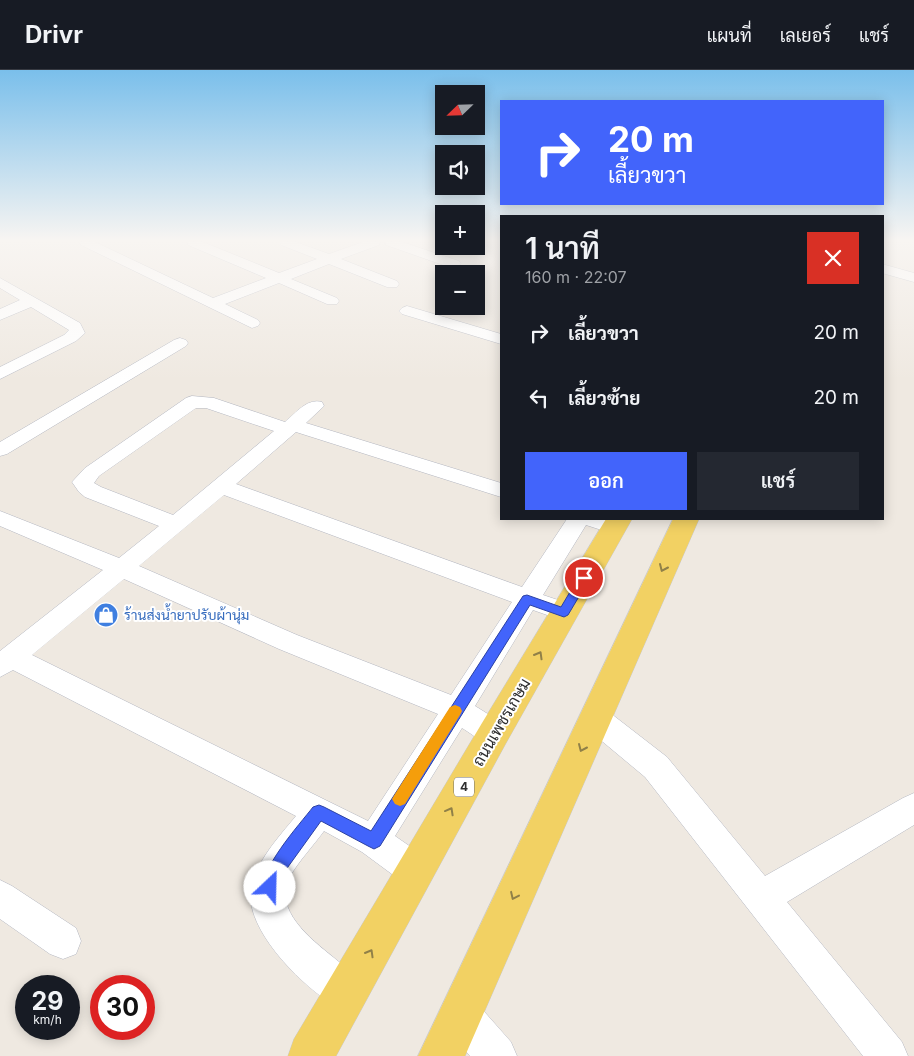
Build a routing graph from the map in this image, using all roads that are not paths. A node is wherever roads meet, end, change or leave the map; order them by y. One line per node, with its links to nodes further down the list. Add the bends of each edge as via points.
1 (10, 288): 5 (street)
2 (180, 288): 7 (street)
3 (253, 288): 7 (street)
4 (302, 288): 6 (street)
5 (31, 301): 9 (street); 13 (street, via 74,326 77,333)
6 (332, 301)
7 (212, 304): 10 (street)
8 (407, 312): 11 (street)
9 (0, 315)
10 (252, 323)
11 (500, 339)
12 (180, 343): 16 (street)
13 (0, 374)
14 (315, 406): 15 (street)
15 (290, 427): 17 (street); 18 (street); 23 (street, via 208,402 192,402 92,472 83,482 93,492)
16 (0, 450)
17 (220, 486): 23 (street); 25 (street)
18 (500, 490)
19 (0, 518): 24 (street)
20 (577, 520): 25 (street)
21 (608, 521): 26 (main road, ถนนเพชรเกษม / 4)
22 (685, 521): 29 (main road, one-way to 29)
23 (176, 524): 24 (street)
24 (120, 568): 27 (street); 28 (street, via 288,642)
25 (527, 599): 26 (street); 28 (street)
26 (564, 612): 30 (main road, ถนนเพชรเกษม / 4, one-way to 26)
27 (5, 662): 32 (street)
28 (456, 709): 30 (street); 33 (street)
29 (595, 718): 36 (street, via 656,767); 39 (main road, one-way to 39)
30 (494, 733): 34 (main road, ถนนเพชรเกษม / 4, one-way to 30)
31 (914, 808): 36 (street)
32 (319, 812): 33 (street); 38 (street, via 273,875 268,900 274,922 292,946)
33 (374, 841): 34 (street)
34 (416, 871): 38 (main road, ถนนเพชรเกษม / 4, one-way to 34)
35 (0, 898): 37 (street)
36 (761, 898): 43 (street)
37 (63, 941)
38 (347, 993): 40 (main road, ถนนเพชรเกษม / 4)
39 (460, 1014): 41 (main road); 42 (street)
40 (311, 1056)
41 (441, 1056)
42 (497, 1056)
43 (888, 1056)

